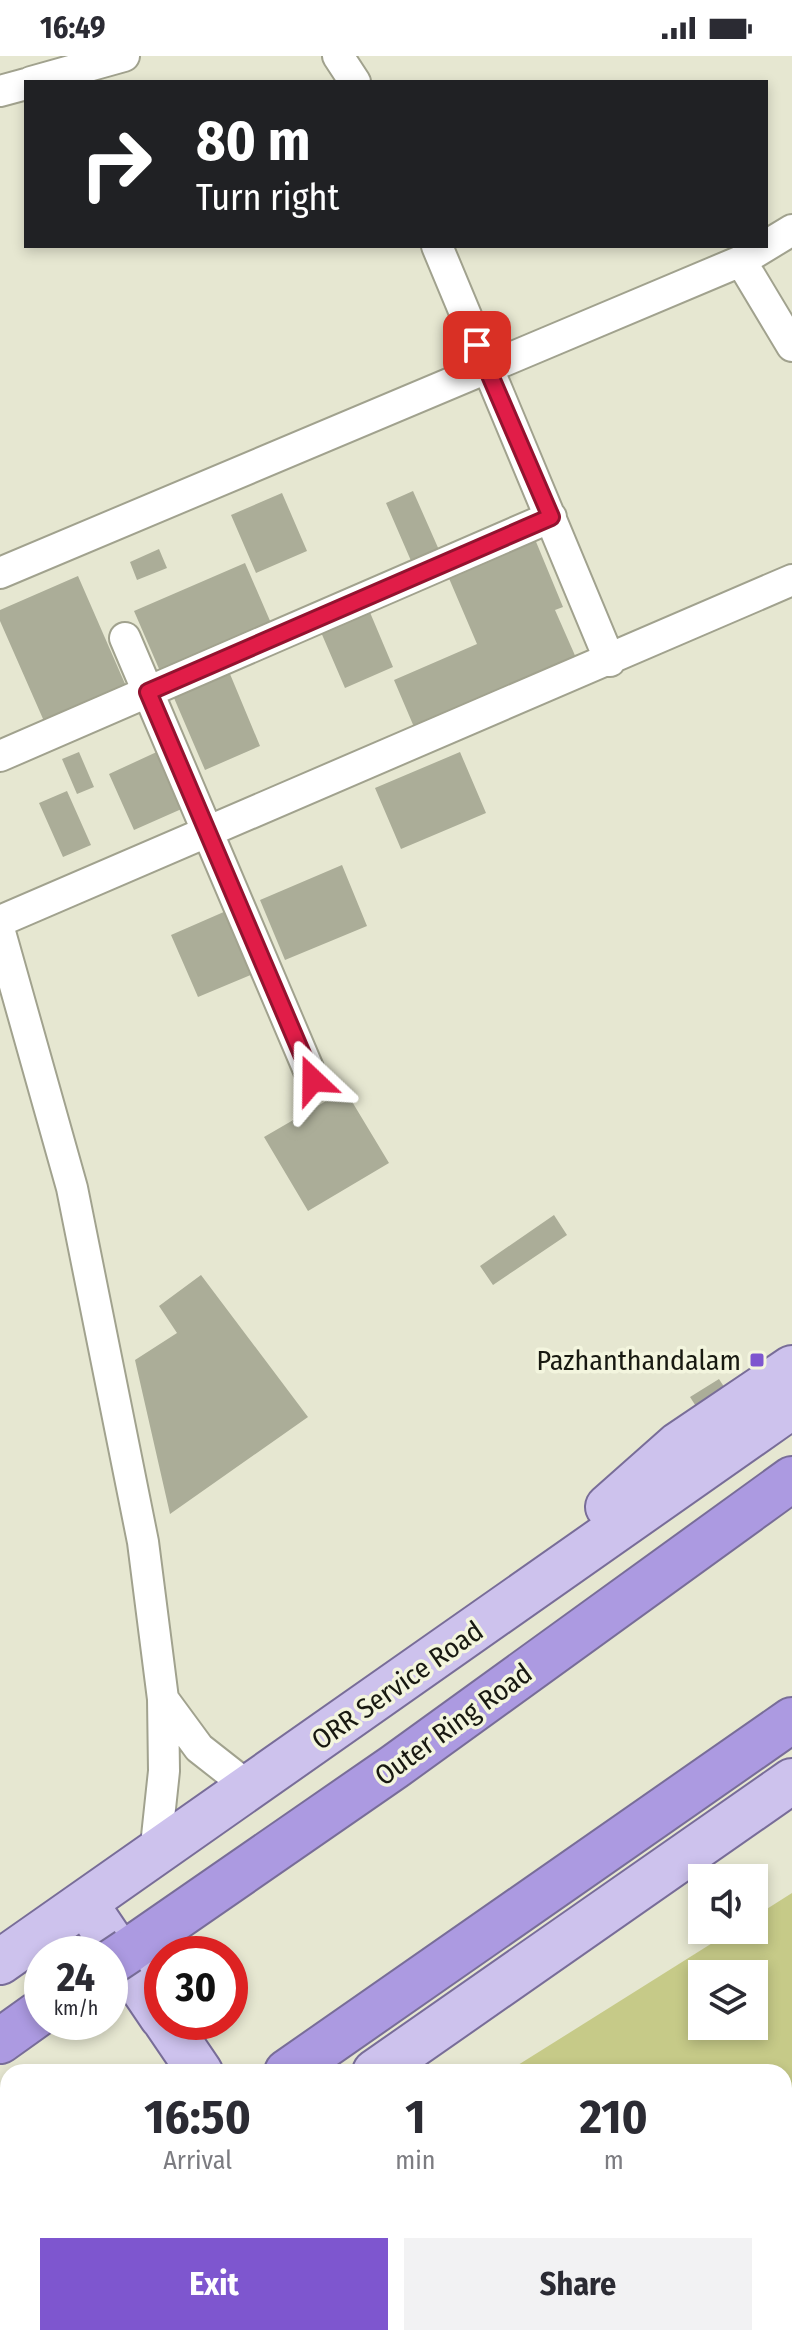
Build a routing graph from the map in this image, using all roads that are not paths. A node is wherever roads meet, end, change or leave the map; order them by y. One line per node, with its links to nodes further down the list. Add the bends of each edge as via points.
1 (124, 56): 3 (street)
2 (338, 56): 4 (street)
3 (40, 80)
4 (354, 80)
5 (24, 84): 6 (street)
6 (0, 91)
7 (792, 230): 8 (street)
8 (768, 245)
9 (438, 248): 13 (street)
10 (762, 248): 11 (street)
11 (741, 261): 12 (street); 13 (street)
12 (792, 346)
13 (487, 370): 14 (street); 15 (street)
14 (551, 517): 18 (street); 19 (street)
15 (0, 573)
16 (792, 580): 18 (street)
17 (125, 638): 19 (street)
18 (610, 661): 21 (street)
19 (148, 692): 20 (street); 21 (street)
20 (0, 756)
21 (207, 830): 22 (street); 24 (street)
22 (0, 921)
23 (0, 932): 29 (street, via 83,1238 143,1542)
24 (313, 1080)
25 (792, 1368): 28 (main road, via 636,1480)
26 (792, 1406): 28 (main road, ORR Service Road)
27 (792, 1479): 37 (highway, Outer Ring Road, via 394,1767)
28 (530, 1591): 32 (main road, ORR Service Road)
29 (163, 1699): 32 (street, via 199,1748); 35 (street, via 164,1771)
30 (792, 1720): 44 (highway)
31 (792, 1781): 34 (main road)
32 (250, 1788): 35 (main road, ORR Service Road)
33 (792, 1807): 34 (main road)
34 (712, 1837): 45 (main road)
35 (155, 1855): 36 (main road, ORR Service Road)
36 (85, 1903): 38 (main road, ORR Service Road); 39 (main road)
37 (128, 1951)
38 (0, 1962)
39 (144, 1990)
40 (24, 2024): 42 (highway)
41 (178, 2040): 43 (main road)
42 (0, 2041)
43 (195, 2064)
44 (298, 2064)
45 (386, 2064)

